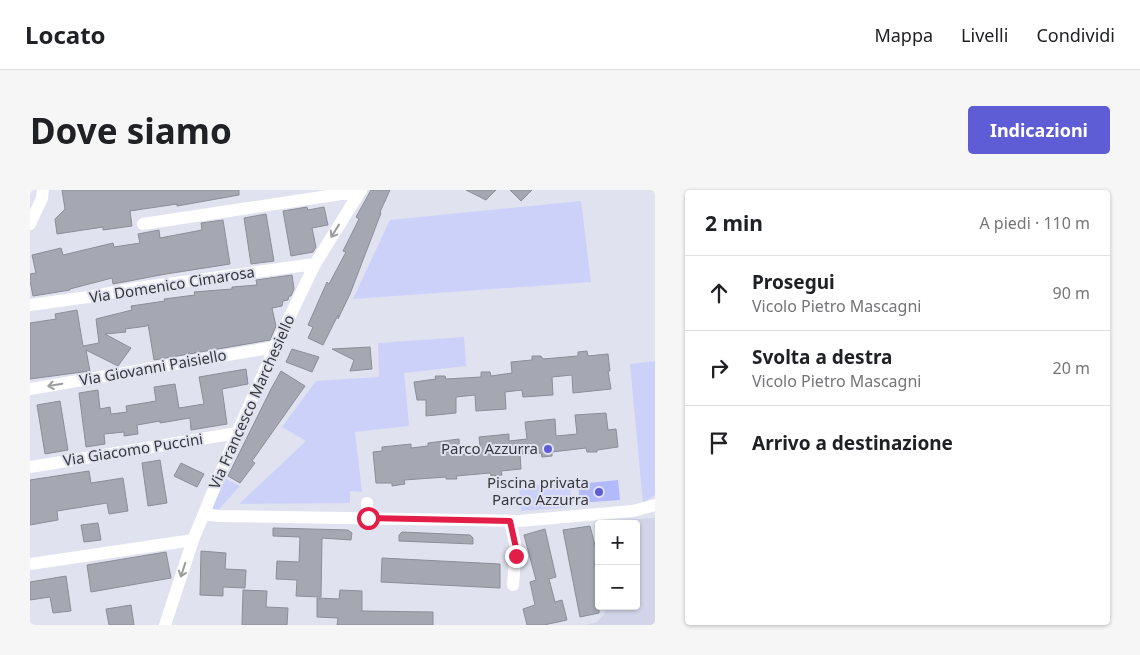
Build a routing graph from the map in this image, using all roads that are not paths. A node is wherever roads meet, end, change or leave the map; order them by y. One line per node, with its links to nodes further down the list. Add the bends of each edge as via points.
1 (43, 190): 3 (street)
2 (361, 191): 4 (street); 5 (street, Via Francesco Marchesiello, one-way to 5)
3 (30, 224)
4 (143, 224)
5 (315, 264): 6 (street, Via Domenico Cimarosa); 7 (street, Via Francesco Marchesiello)
6 (30, 305)
7 (275, 347): 8 (street, Via Giovanni Paisiello, one-way to 8); 9 (street, Via Francesco Marchesiello)
8 (30, 389)
9 (237, 433): 10 (street, Via Giacomo Puccini); 13 (street, Via Francesco Marchesiello)
10 (30, 467)
11 (367, 503): 14 (street)
12 (655, 505): 15 (street, via 633,511)
13 (204, 514): 14 (street); 16 (street, Via Francesco Marchesiello)
14 (368, 518): 15 (street)
15 (510, 521): 18 (street, via 516,548)
16 (193, 540): 17 (street); 19 (street, Via Francesco Marchesiello, one-way to 19)
17 (30, 564)
18 (514, 586)
19 (165, 625)

